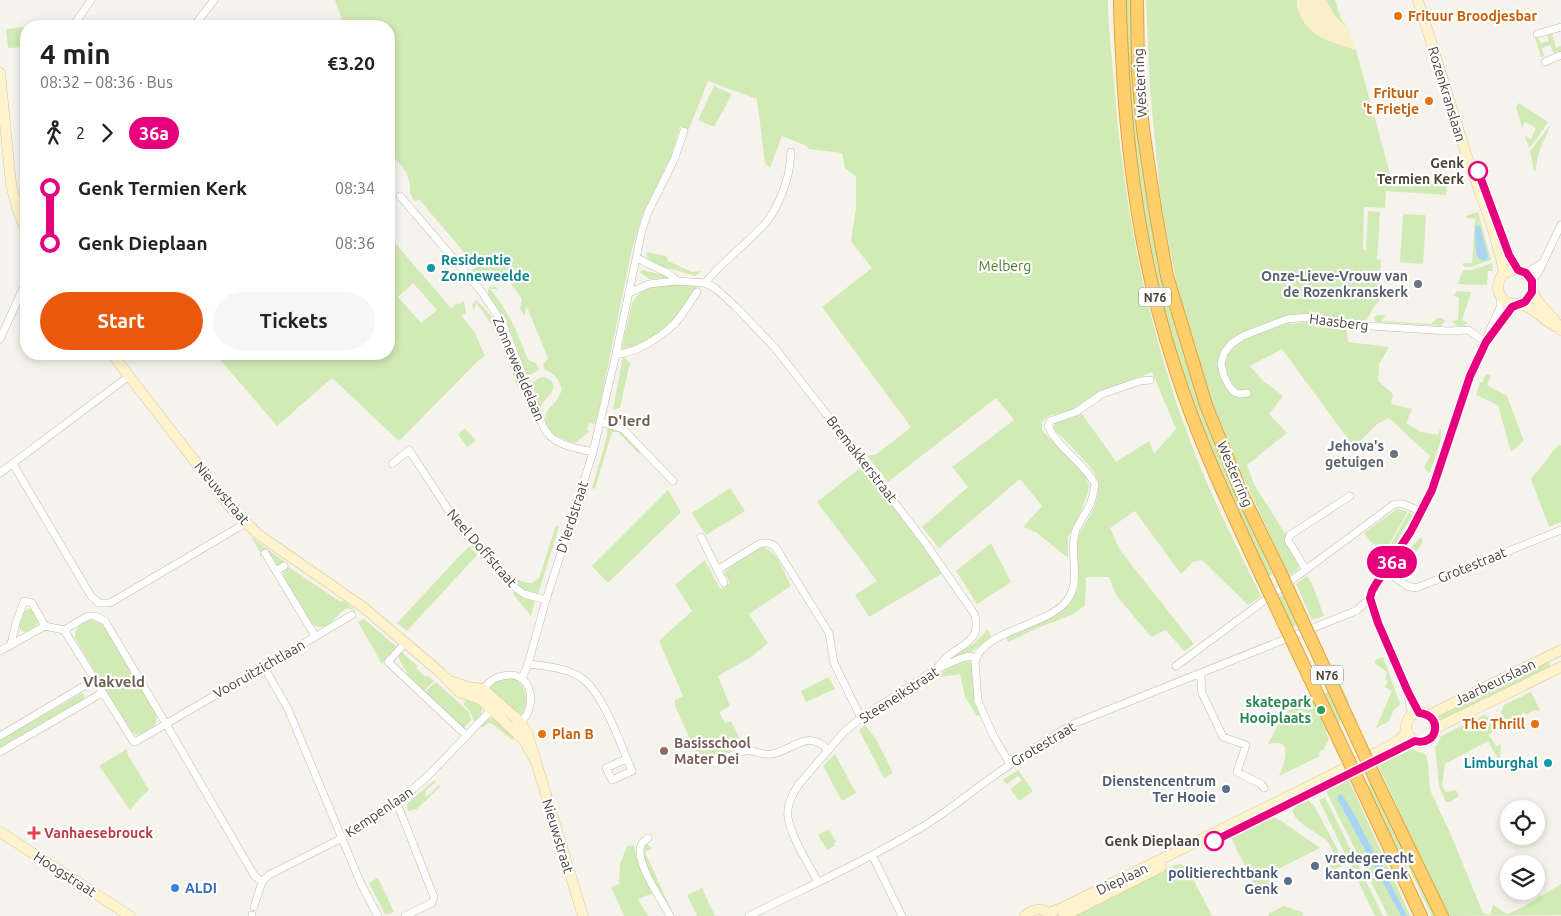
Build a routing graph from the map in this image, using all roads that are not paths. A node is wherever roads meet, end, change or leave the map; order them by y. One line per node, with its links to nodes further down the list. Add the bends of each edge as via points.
1 (91, 0): 7 (street)
2 (214, 0): 8 (street)
3 (1120, 0): 117 (highway, Westerring / N76, bridge, via 1128,148 1152,287 1174,368 1222,492)
4 (1136, 0): 118 (highway, Westerring / N76, bridge, via 1138,73 1154,210 1167,276 1206,405 1242,494)
5 (1418, 0): 21 (street, Rozenkranslaan, via 1491,223)
6 (1424, 0): 22 (street, Rozenkranslaan, via 1499,230 1509,255)
7 (77, 20)
8 (199, 20)
9 (1561, 27): 10 (street)
10 (1537, 34)
11 (1561, 55): 12 (street)
12 (1545, 62)
13 (0, 73): 14 (street)
14 (3, 127): 18 (street, via 11,184)
15 (684, 131): 20 (street, D'Ierdstraat, via 674,160 648,212)
16 (791, 152): 24 (street, via 789,174 771,215)
17 (400, 196): 40 (street, Zonneweeldelaan, via 471,279 503,324 548,435)
18 (20, 208)
19 (1561, 225): 22 (street, via 1542,263)
20 (637, 257): 23 (street); 27 (street, D'Ierdstraat)
21 (1504, 274): 22 (street, via 1513,270); 29 (street, Rozenkranslaan, via 1498,282)
22 (1525, 275): 26 (street, Rozenkranslaan)
23 (677, 281): 24 (street); 27 (street, via 649,284)
24 (705, 283): 74 (street, Bremakkerstraat, via 736,307 775,348 902,513 975,615 976,633)
25 (697, 292): 34 (street, via 674,324 634,350)
26 (1532, 292): 30 (street, Rozenkranslaan); 31 (street)
27 (629, 293): 34 (street, D'Ierdstraat)
28 (20, 295): 32 (street)
29 (1501, 297): 30 (street, via 1508,303); 33 (street, Rozenkranslaan, via 1500,308)
30 (1518, 304): 31 (street, via 1532,309); 33 (street, Rozenkranslaan, via 1509,310)
31 (1560, 329)
32 (0, 339)
33 (1486, 342): 38 (street, Haasberg, via 1468,330 1370,326 1310,317 1287,319 1243,336 1224,353 1221,364 1229,386 1234,392); 46 (street, Rozenkranslaan, via 1470,376 1435,483)
34 (616, 354): 39 (street, D'Ierdstraat)
35 (117, 360): 36 (street, Nieuwstraat)
36 (129, 376): 41 (street); 47 (street, Nieuwstraat)
37 (1150, 380): 69 (street, via 1102,394 1076,412 1050,421 1048,426 1052,435 1089,472 1095,484 1091,502 1075,531 1074,584 1065,602 1057,609 994,640 983,647)
38 (1247, 393)
39 (602, 422): 40 (street, D'Ierdstraat); 44 (street, via 623,429)
40 (593, 452): 58 (street, D'Ierdstraat)
41 (12, 464): 43 (street); 47 (street, via 90,596 99,603 110,603)
42 (392, 464): 58 (street, Neel Doffstraat, via 409,450 459,526 502,574 524,594)
43 (0, 473)
44 (673, 481)
45 (1350, 496): 53 (street, via 1290,535 1288,540)
46 (1421, 512): 53 (street, via 1404,504 1393,505); 55 (street, Rozenkranslaan)
47 (244, 522): 65 (street, Nieuwstraat, via 363,607)
48 (1561, 530): 55 (street, Grotestraat, via 1416,588 1407,586)
49 (701, 537): 52 (street)
50 (264, 553): 54 (street)
51 (284, 566): 54 (street)
52 (717, 570): 56 (street); 83 (street, via 761,543 774,546 829,633 834,663)
53 (1306, 570): 71 (street)
54 (276, 571): 64 (street)
55 (1386, 571): 57 (street, Rozenkranslaan)
56 (724, 583)
57 (1370, 598): 59 (street, Grotestraat); 60 (street)
58 (546, 600): 70 (street, D'Ierdstraat)
59 (1357, 610): 60 (street, Grotestraat); 75 (street, Grotestraat)
60 (1374, 610): 81 (street)
61 (352, 615): 64 (street, Vooruitzichtlaan)
62 (45, 626): 63 (street); 66 (street); 66 (street, via 32,603 24,601)
63 (64, 630): 77 (street); 85 (street, via 88,616 105,621)
64 (315, 636): 72 (street, Vooruitzichtlaan)
65 (406, 642): 79 (street, Nieuwstraat, via 449,681); 90 (street, via 388,662)
66 (11, 644): 68 (street)
67 (1561, 650): 82 (street, Jaarbeurslaan)
68 (0, 651)
69 (976, 658): 74 (street, Steeneikstraat, via 962,658); 97 (street, via 978,701)
70 (528, 664): 76 (street, D'Ierdstraat); 95 (street, via 569,672 591,686 603,705)
71 (1176, 666)
72 (264, 667): 85 (street, Vooruitzichtlaan); 101 (street, via 288,708)
73 (1561, 667): 87 (street, Jaarbeurslaan)
74 (936, 669): 83 (street, Steeneikstraat)
75 (1200, 674): 97 (street, Grotestraat, via 1073,724); 98 (street, via 1201,688 1223,737 1246,745 1237,772)
76 (522, 678): 79 (street, via 511,674 496,678); 84 (street, via 529,689 530,706)
77 (94, 680): 78 (street); 89 (street)
78 (102, 693): 85 (street, Vooruitzichtlaan, via 133,741); 93 (street)
79 (481, 694): 80 (street, Nieuwstraat)
80 (495, 706): 84 (street, Nieuwstraat); 86 (street, Nieuwstraat); 90 (street, Kempenlaan)
81 (1415, 714): 82 (street); 88 (street, via 1406,723)
82 (1430, 716): 87 (street)
83 (861, 718): 92 (street, Steeneikstraat)
84 (520, 723): 86 (street); 94 (street, Nieuwstraat, via 527,732)
85 (166, 724): 104 (street, via 254,875)
86 (509, 724): 94 (street, Nieuwstraat)
87 (1435, 727): 91 (street, Dieplaan, via 1430,738 1423,742)
88 (1407, 732): 91 (street); 107 (street, Dieplaan, via 1378,752)
89 (0, 736)
90 (467, 736): 99 (street, Kempenlaan)
91 (1415, 741): 116 (street, Dieplaan)
92 (828, 750): 96 (street, via 813,740 804,740 778,753 768,755 745,751); 105 (street, Steeneikstraat, via 799,784 788,806 791,830)
93 (0, 752)
94 (534, 757): 111 (street, Nieuwstraat)
95 (626, 759)
96 (716, 763)
97 (1010, 764): 103 (street, Grotestraat, via 942,814)
98 (1264, 788)
99 (397, 803): 101 (street, Kempenlaan); 110 (street, via 434,897 432,903)
100 (0, 832): 108 (street, Hoogstraat)
101 (342, 838): 104 (street, Kempenlaan, via 269,875); 109 (street, via 360,884)
102 (648, 838): 112 (street, via 640,852 643,866)
103 (872, 855): 105 (street, Grotestraat); 114 (street)
104 (262, 882): 106 (street)
105 (818, 882): 113 (street, Grotestraat)
106 (254, 907)
107 (1050, 915): 115 (street, Dieplaan, via 1035,910)
108 (130, 916)
109 (378, 916)
110 (405, 916)
111 (583, 916)
112 (670, 916)
113 (749, 916)
114 (902, 916)
115 (1025, 916)
116 (1064, 916)
117 (1421, 916)
118 (1442, 916)

